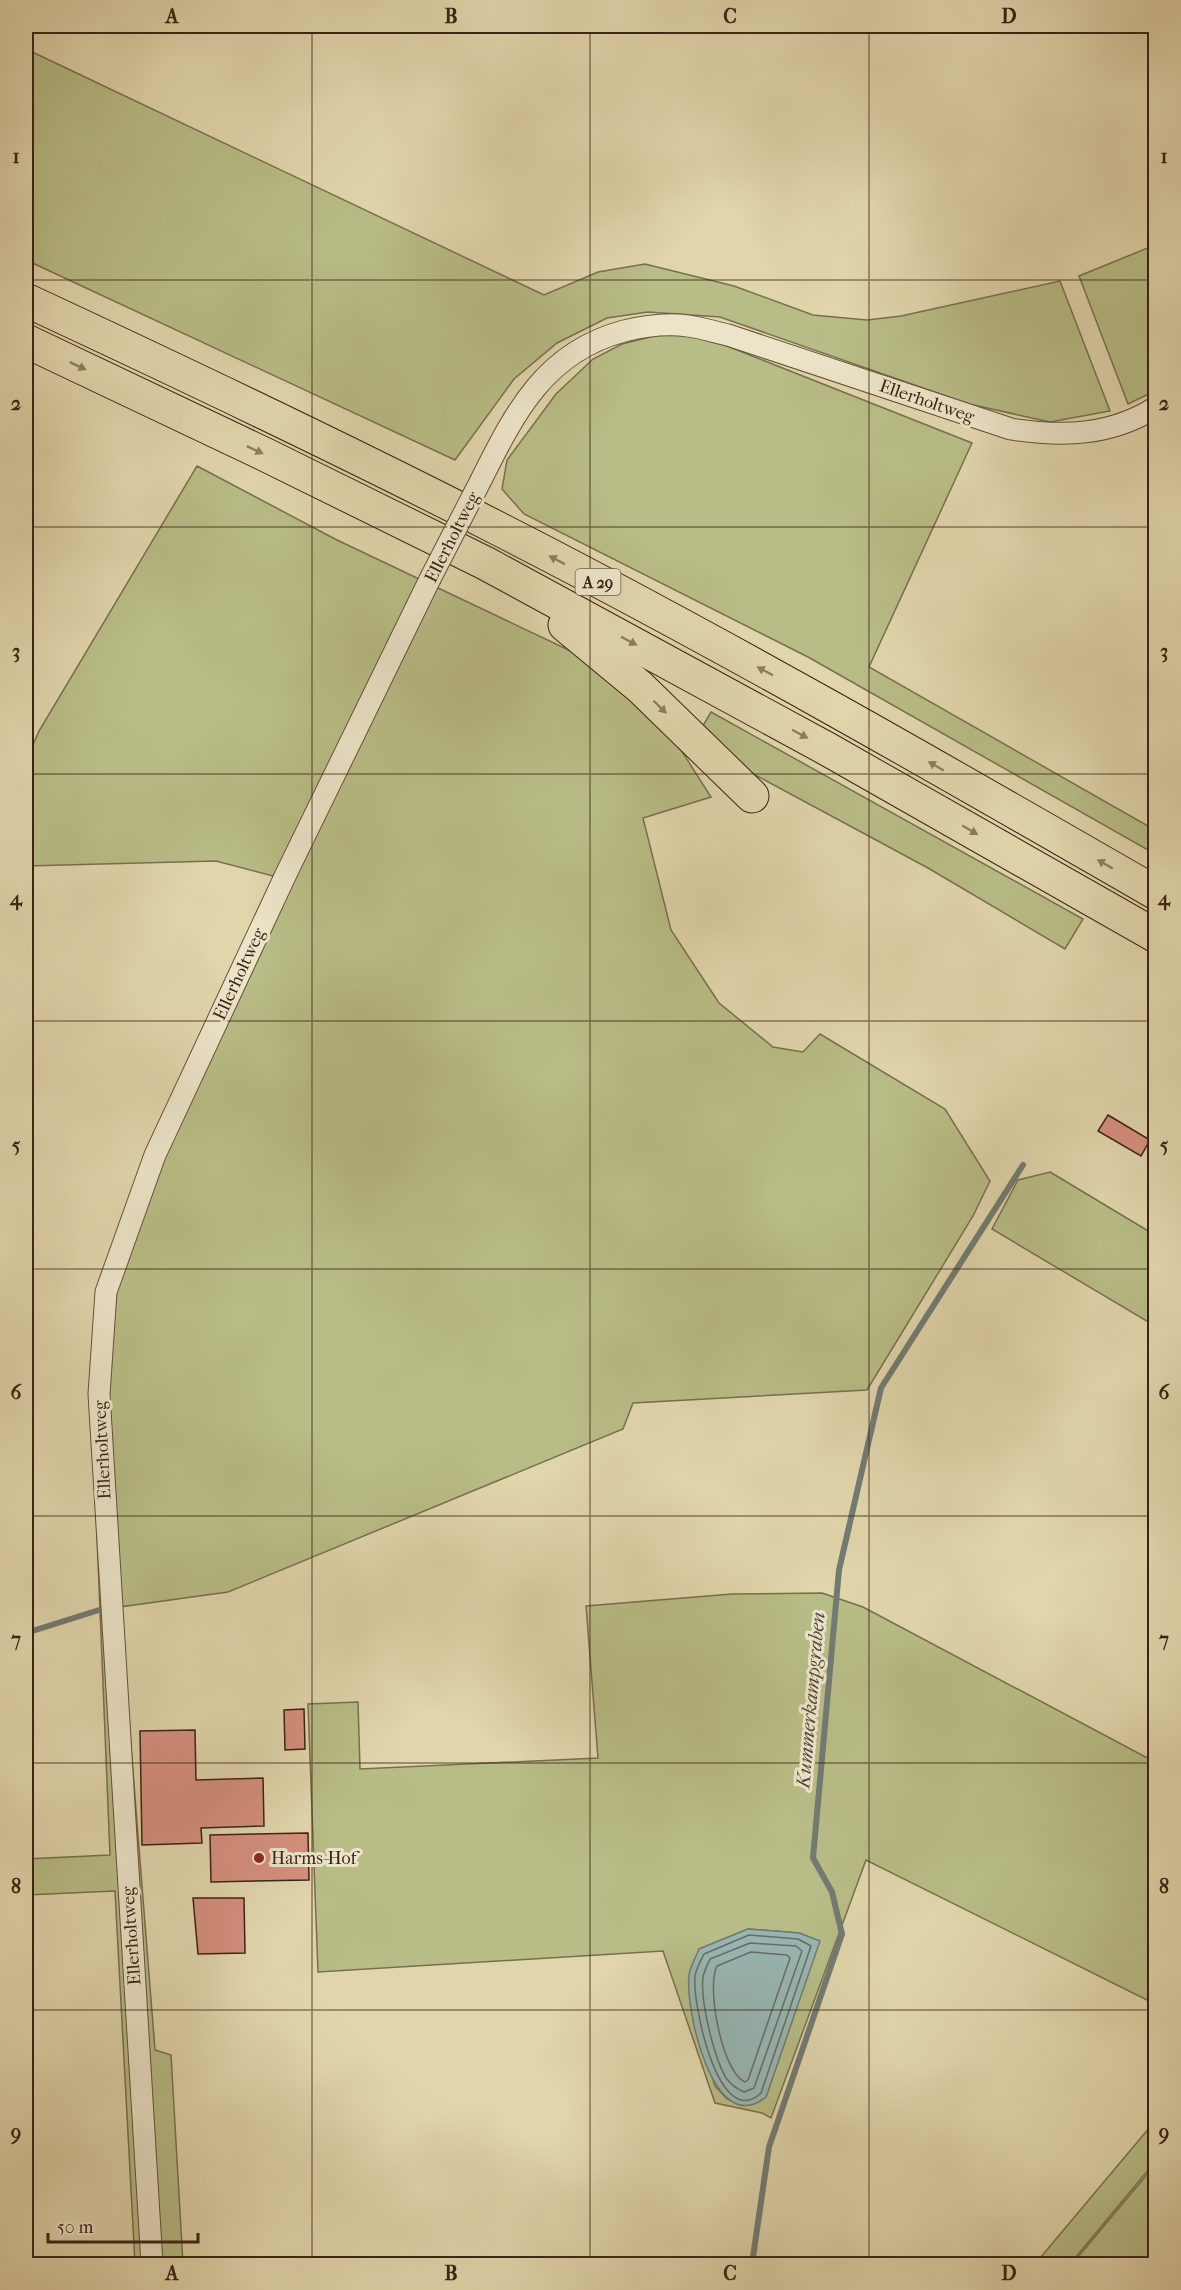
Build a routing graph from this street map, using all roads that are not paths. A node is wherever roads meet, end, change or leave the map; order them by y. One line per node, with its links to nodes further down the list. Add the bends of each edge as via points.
1 (26, 300): 6 (highway, A 29, one-way to 1, via 845,714 501,530 283,420)
2 (26, 341): 4 (highway, A 29, one-way to 4)
3 (1155, 407): 8 (street, Ellerholtweg, bridge, via 1103,430 1049,435 1011,429 728,335 686,325 643,327 603,337 566,356 533,388 513,418 430,579 192,1074 155,1155 106,1292 99,1394)
4 (485, 563): 5 (highway, one-way to 5, via 595,647); 7 (highway, A 29, one-way to 7, via 829,750)
5 (752, 796)
6 (1155, 893)
7 (1155, 936)
8 (152, 2265)

